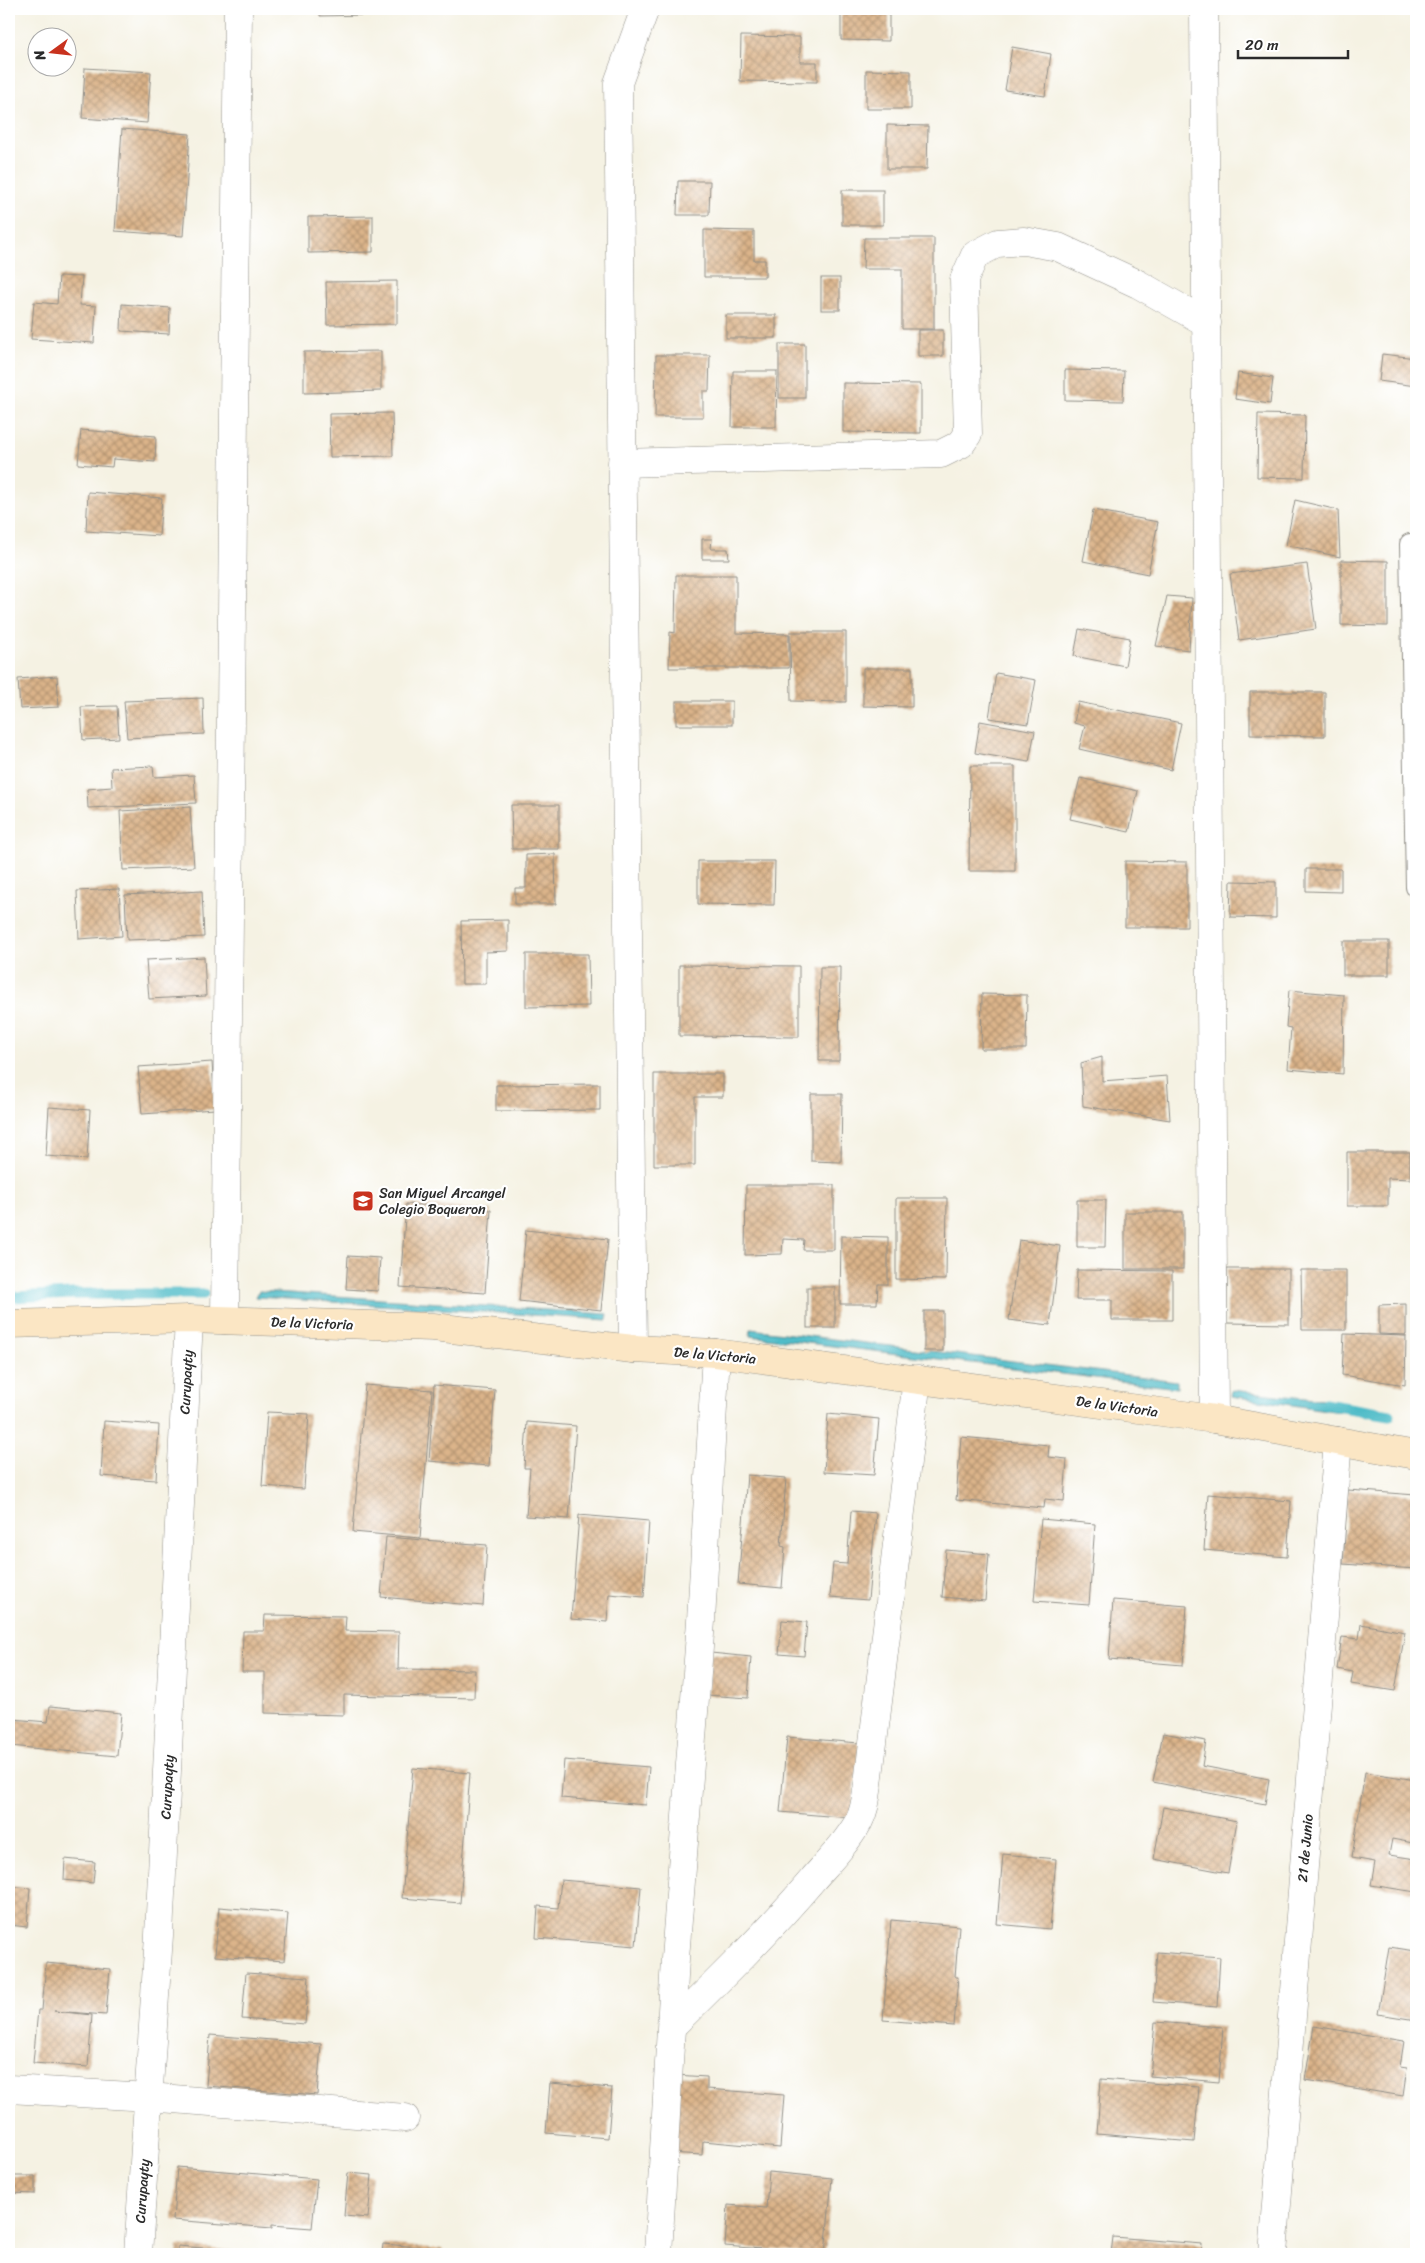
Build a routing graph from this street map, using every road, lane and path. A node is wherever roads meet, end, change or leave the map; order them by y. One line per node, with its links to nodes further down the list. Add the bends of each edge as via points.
1 (238, 9): 9 (street)
2 (645, 9): 5 (street, via 618,83)
3 (1204, 9): 4 (street)
4 (1207, 323): 5 (street, via 1138,284 1058,247 1024,241 998,243 975,255 964,280 968,434 961,444 942,454); 14 (street)
5 (622, 463): 11 (street)
6 (1410, 544): 7 (lane)
7 (1416, 887)
8 (189, 1319): 9 (main road, De la Victoria); 10 (main road, De la Victoria); 19 (street, Curupayty)
9 (225, 1320): 11 (main road, De la Victoria, via 433,1327)
10 (9, 1324)
11 (633, 1349): 12 (main road, De la Victoria)
12 (716, 1353): 13 (main road, De la Victoria); 17 (street, via 701,1621)
13 (917, 1379): 14 (main road, De la Victoria); 17 (street, via 868,1784 859,1820 841,1847 797,1899)
14 (1214, 1419): 15 (main road, De la Victoria)
15 (1338, 1441): 16 (main road, De la Victoria); 23 (street, 21 de Junio)
16 (1416, 1454)
17 (672, 2026): 22 (street)
18 (9, 2089): 19 (street)
19 (149, 2097): 20 (street); 21 (street, Curupayty)
20 (405, 2118)
21 (138, 2254)
22 (658, 2254)
23 (1273, 2254)

